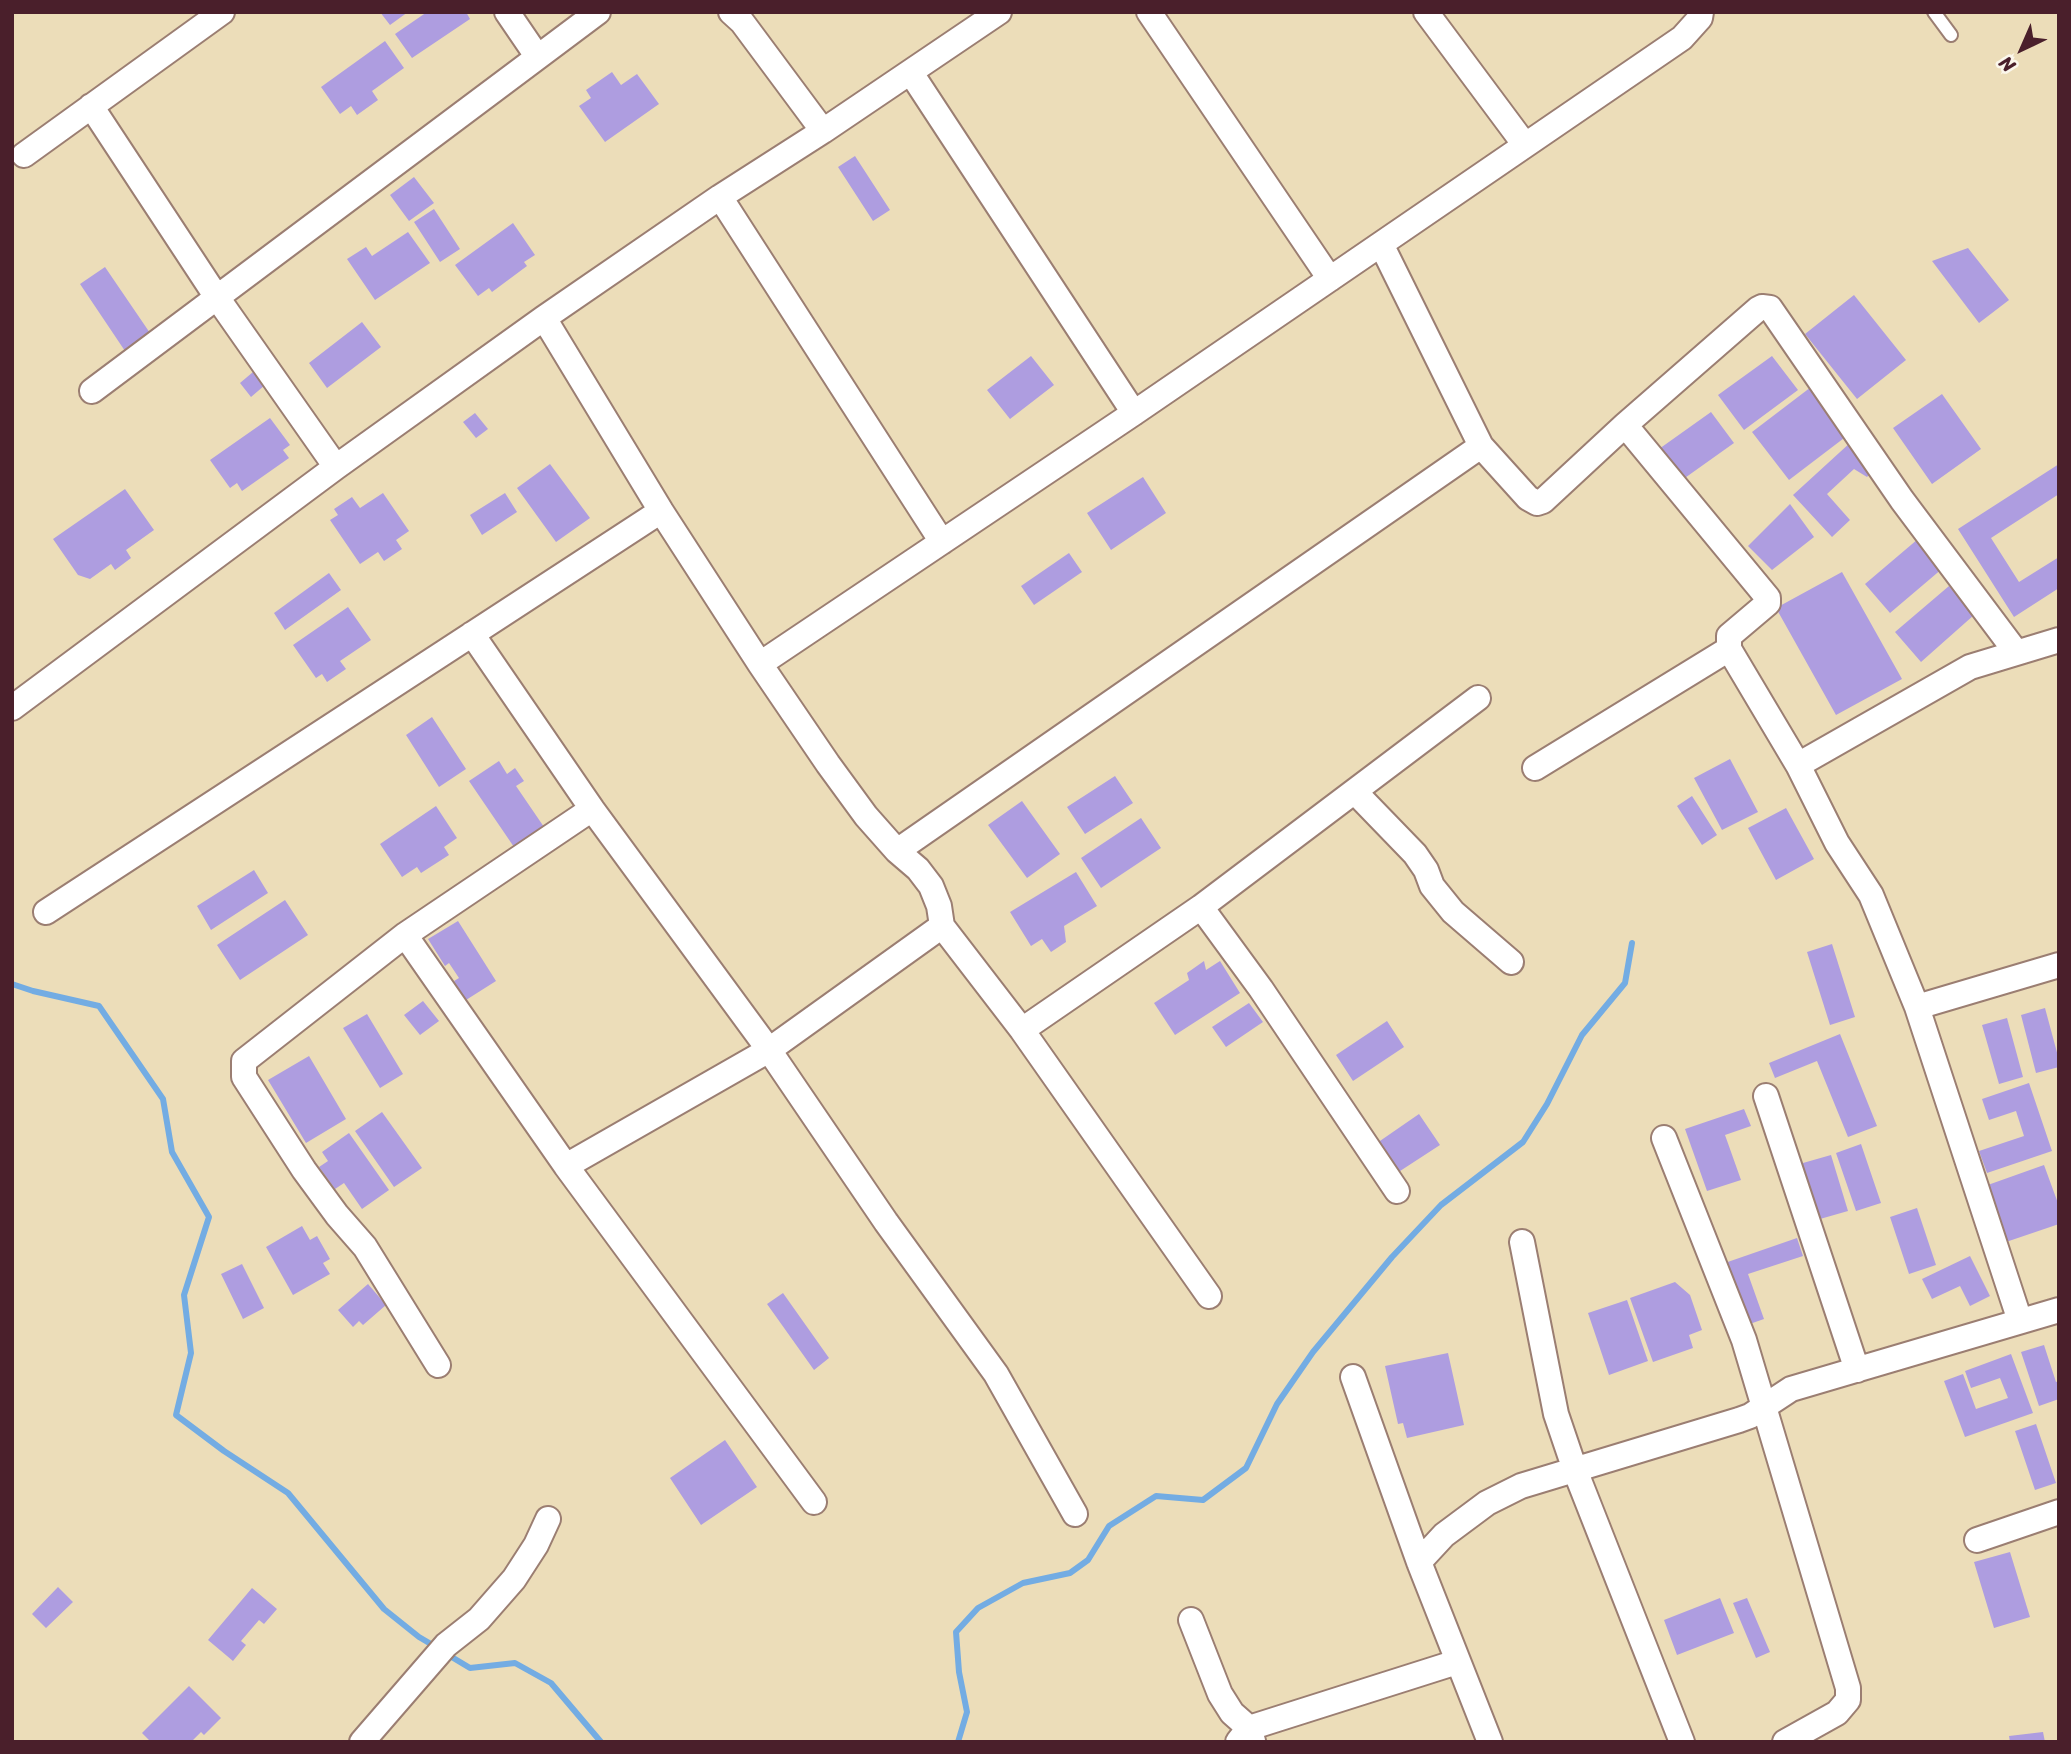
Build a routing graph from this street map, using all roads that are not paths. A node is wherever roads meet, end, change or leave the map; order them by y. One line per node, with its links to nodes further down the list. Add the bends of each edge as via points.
1 (222, 12): 13 (street)
2 (508, 12): 11 (street)
3 (598, 12): 11 (street)
4 (731, 12): 14 (street)
5 (999, 12): 12 (street)
6 (1149, 12): 19 (street)
7 (1426, 12): 15 (street)
8 (1701, 12): 15 (street, via 1682,38)
9 (1934, 12): 10 (lane)
10 (1951, 35)
11 (537, 56): 20 (street)
12 (911, 73): 14 (street); 23 (street)
13 (91, 106): 16 (street); 20 (street)
14 (823, 131): 17 (street)
15 (1525, 145): 18 (street)
16 (24, 155)
17 (720, 197): 21 (street); 28 (street)
18 (1381, 244): 19 (street); 25 (street)
19 (1330, 279): 23 (street)
20 (216, 296): 22 (street); 26 (street)
21 (544, 318): 26 (street); 27 (street)
22 (92, 391)
23 (1134, 413): 28 (street)
24 (1625, 425): 25 (street, via 1537,503); 31 (street, via 1768,598 1768,603 1729,636); 32 (street, via 1758,309 1770,308 1902,500)
25 (1481, 446): 40 (street)
26 (337, 467): 35 (street)
27 (661, 511): 29 (street); 33 (street)
28 (942, 542): 33 (street)
29 (472, 635): 39 (street); 42 (street)
30 (2059, 640): 32 (street)
31 (1728, 649): 36 (street); 37 (street)
32 (2017, 652): 36 (street, via 1970,667)
33 (760, 664): 40 (street, via 866,816)
34 (1478, 698): 38 (street)
35 (12, 708)
36 (1798, 765): 47 (street, via 1837,844 1871,895)
37 (1535, 768)
38 (1355, 792): 41 (street); 45 (street, via 1415,854 1453,912)
39 (592, 809): 44 (street); 49 (street)
40 (897, 851): 43 (street, via 931,887)
41 (1201, 907): 48 (street); 53 (street)
42 (47, 912)
43 (942, 926): 48 (street); 49 (street)
44 (405, 935): 52 (street); 58 (street, via 249,1056 243,1069 304,1170 365,1247)
45 (1511, 962)
46 (2059, 965): 47 (street)
47 (1917, 1007): 57 (street)
48 (1021, 1030): 55 (street)
49 (769, 1050): 52 (street); 65 (street, via 996,1374)
50 (1766, 1096): 59 (street)
51 (1664, 1138): 61 (street, via 1744,1340)
52 (566, 1166): 63 (street)
53 (1397, 1191)
54 (1522, 1242): 62 (street, via 1556,1414)
55 (1209, 1296)
56 (2059, 1310): 57 (street)
57 (2020, 1321): 59 (street)
58 (438, 1365)
59 (1857, 1370): 61 (street, via 1790,1389)
60 (1353, 1377): 68 (street)
61 (1765, 1406): 62 (street, via 1739,1420); 75 (street, via 1848,1688 1848,1700 1837,1713)
62 (1575, 1470): 68 (street, via 1521,1486 1487,1503 1444,1535); 74 (street)
63 (814, 1502)
64 (2059, 1512): 67 (street)
65 (1075, 1514)
66 (548, 1519): 72 (street, via 514,1579 479,1619 446,1645)
67 (1977, 1540)
68 (1419, 1562): 70 (street)
69 (1191, 1620): 71 (street, via 1220,1694)
70 (1457, 1662): 71 (street); 73 (street)
71 (1247, 1737)
72 (362, 1742)
73 (1490, 1742)
74 (1682, 1742)
75 (1785, 1742)

